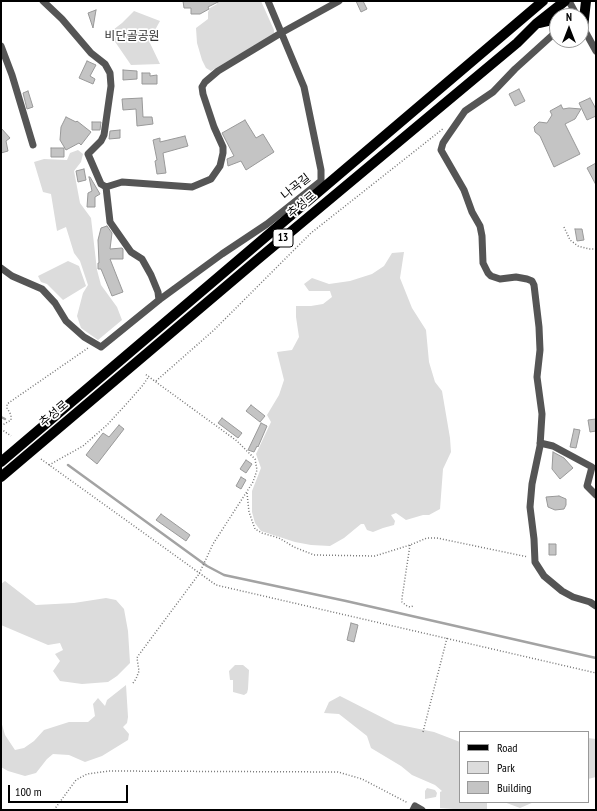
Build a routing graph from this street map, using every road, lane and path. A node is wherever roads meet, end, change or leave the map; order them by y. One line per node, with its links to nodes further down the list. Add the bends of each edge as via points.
1 (43, 1): 15 (street, via 91,53 105,64 110,73 111,86 102,142 88,154 101,184)
2 (268, 1): 8 (street, 나곡길)
3 (339, 1): 8 (street)
4 (543, 1): 29 (main road, 추성로 / 13)
5 (565, 1): 7 (main road, 추성로 / 13)
6 (549, 21): 7 (main road)
7 (536, 24): 31 (main road, 추성로 / 13)
8 (281, 33): 15 (street, via 211,75 202,87 223,147 220,166 211,179 192,187 122,182); 19 (street, 나곡길, via 304,87 321,181 267,224)
9 (549, 38): 27 (street, via 493,92 465,111 441,150 464,190 480,226 483,263 488,273 500,279 527,279 534,285 540,339)
10 (589, 38): 12 (street)
11 (1, 46): 14 (street)
12 (596, 51)
13 (447, 126): 23 (path, via 311,233 214,330)
14 (33, 145)
15 (106, 187): 19 (street, via 110,222 131,252 142,259 151,275)
16 (564, 227): 17 (path, via 570,240 578,246)
17 (596, 249)
18 (1, 268): 20 (street, via 12,276 42,289 66,320 84,337)
19 (159, 300): 20 (street, 나곡길, via 102,347)
20 (95, 343): 24 (path, via 7,404 11,420)
21 (146, 374): 22 (path)
22 (149, 376): 23 (path); 30 (path, via 116,415 83,446)
23 (156, 382): 32 (path, via 237,441 255,458 256,474)
24 (1, 426)
25 (1, 429): 26 (path)
26 (11, 436)
27 (540, 443): 33 (street, via 553,446 592,467 587,486); 35 (street, via 532,484 530,516)
28 (41, 459): 30 (path)
29 (1, 462)
30 (49, 465): 36 (path)
31 (1, 477)
32 (247, 493): 34 (path, via 249,512 255,529 314,556 376,556); 36 (path, via 213,544)
33 (596, 494)
34 (410, 545): 35 (path, via 427,538 437,538); 37 (path, via 402,602 407,606)
35 (534, 557): 38 (street, via 540,571 562,591)
36 (199, 574): 39 (path, via 216,585); 41 (path, via 138,656 138,675)
37 (413, 606)
38 (596, 606)
39 (447, 638): 40 (path); 42 (path)
40 (596, 673)
41 (133, 683)
42 (423, 732)
43 (414, 808): 44 (path, via 362,779 338,772 109,771 87,774 76,780); 45 (street)
44 (54, 810)
45 (422, 810)

